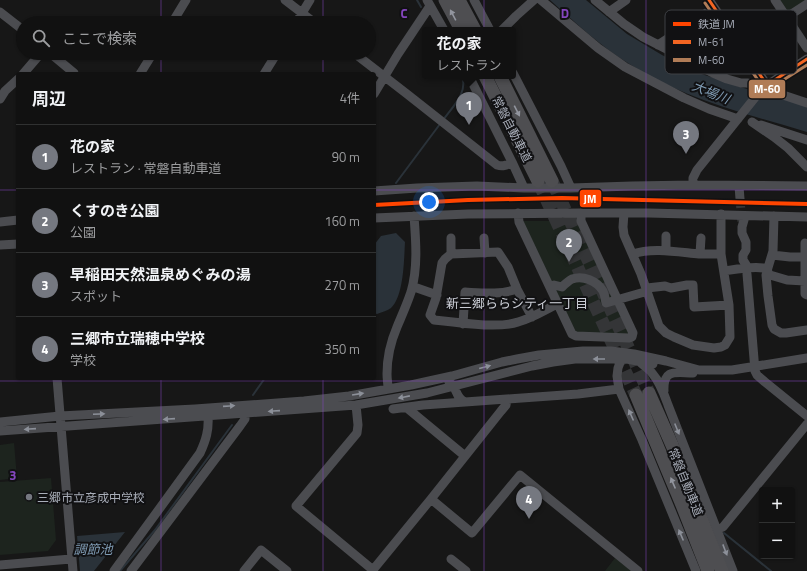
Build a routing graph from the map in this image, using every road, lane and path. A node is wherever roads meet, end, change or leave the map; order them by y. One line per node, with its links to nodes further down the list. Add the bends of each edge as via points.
1 (186, 0): 19 (street)
2 (284, 0): 18 (street)
3 (310, 0): 18 (street)
4 (445, 0): 24 (highway, one-way to 4)
5 (459, 0): 25 (highway)
6 (474, 0): 26 (street)
7 (534, 0): 27 (street)
8 (541, 0): 57 (street, via 625,67 709,109)
9 (595, 0): 17 (street)
10 (626, 0): 17 (street)
11 (775, 0): 14 (street)
12 (429, 3): 23 (street); 47 (street)
13 (807, 4): 15 (street)
14 (782, 10)
15 (797, 10)
16 (0, 12): 22 (street)
17 (609, 12): 30 (street)
18 (302, 13): 20 (street); 21 (street)
19 (176, 16)
20 (300, 16)
21 (306, 16)
22 (16, 25)
23 (442, 27)
24 (459, 27)
25 (473, 27)
26 (488, 27)
27 (505, 27)
28 (797, 32): 31 (street)
29 (665, 40): 30 (street)
30 (658, 45): 32 (street)
31 (807, 48)
32 (665, 49)
33 (807, 59): 39 (street)
34 (35, 60): 40 (street)
35 (58, 60): 41 (street)
36 (149, 60): 42 (street)
37 (273, 60): 43 (street)
38 (363, 60): 47 (street)
39 (797, 66)
40 (25, 72)
41 (73, 72)
42 (141, 72)
43 (265, 72)
44 (716, 74): 53 (street)
45 (755, 74): 53 (street)
46 (785, 74): 53 (street)
47 (385, 77): 54 (street); 60 (street, via 497,165)
48 (470, 79): 60 (street)
49 (487, 79): 62 (highway, 常磐自動車道)
50 (501, 79): 63 (highway, 常磐自動車道, one-way to 63)
51 (516, 79): 68 (street)
52 (16, 81): 55 (street)
53 (764, 88): 56 (street); 57 (street)
54 (376, 91)
55 (0, 99)
56 (807, 102)
57 (739, 117): 58 (street); 64 (street, via 696,170)
58 (752, 122): 59 (street); 61 (street, via 788,148)
59 (807, 140)
60 (512, 162): 67 (street)
61 (807, 167)
62 (538, 181)
63 (552, 181)
64 (693, 186): 65 (street); 68 (street)
65 (739, 186): 66 (street); 70 (street)
66 (807, 186)
67 (524, 188): 68 (street); 69 (street, via 477,186)
68 (570, 188)
69 (376, 191)
70 (740, 199)
71 (518, 213): 72 (street); 75 (street); 101 (street, via 519,222)
72 (581, 213): 73 (street); 107 (street, via 581,221)
73 (624, 213): 74 (street); 92 (street, via 624,235)
74 (721, 214): 76 (street); 94 (street)
75 (418, 216): 78 (street); 102 (street, via 421,255); 122 (street, via 411,292 397,328 386,374)
76 (774, 216): 77 (street); 95 (street)
77 (807, 217)
78 (376, 218)
79 (16, 220): 81 (street)
80 (744, 220): 98 (street, via 742,233 746,250 743,260)
81 (0, 222)
82 (666, 236): 89 (street)
83 (451, 238): 91 (street)
84 (484, 238): 90 (street)
85 (701, 238): 93 (street)
86 (805, 243): 96 (street)
87 (16, 244): 88 (street)
88 (0, 245)
89 (666, 250): 92 (street); 93 (street)
90 (485, 253): 91 (street); 103 (street, via 498,252 508,267)
91 (451, 254): 106 (street, via 442,263)
92 (633, 254): 104 (street)
93 (700, 254): 94 (street)
94 (721, 254): 97 (street)
95 (772, 255): 96 (street); 99 (street)
96 (806, 257): 100 (street)
97 (724, 271): 98 (street); 109 (street)
98 (747, 271): 99 (street, via 759,267); 116 (street)
99 (767, 271): 100 (street, via 787,280); 112 (street, via 768,296 774,329 781,333)
100 (805, 281): 105 (street)
101 (550, 287): 107 (street, via 562,287 572,279 585,278 599,286 606,303); 108 (street)
102 (417, 288): 106 (street); 122 (street, via 398,340)
103 (517, 290): 110 (street); 111 (street, via 497,293 465,292)
104 (647, 290): 107 (street); 109 (street, via 665,286 693,286 694,307); 109 (street, via 662,330 674,338 712,348 721,347 730,337)
105 (807, 294)
106 (437, 295): 111 (street, via 430,315 434,320)
107 (617, 300): 108 (street, via 633,333 632,337 576,336 572,334)
108 (558, 304): 110 (street)
109 (729, 305)
110 (532, 317): 111 (street, via 502,325)
111 (463, 324)
112 (807, 330)
113 (623, 356): 115 (street); 117 (street, via 649,357 699,370); 120 (street, one-way to 113, via 540,355 611,351); 121 (street, one-way to 121, via 553,362); 123 (street, via 617,376)
114 (807, 358): 116 (street)
115 (638, 361): 118 (street); 125 (street, via 656,378)
116 (754, 366): 117 (street); 135 (street, via 756,375)
117 (732, 370): 118 (street, via 722,374)
118 (693, 373): 125 (street, via 677,372 669,375 663,383)
119 (57, 380): 133 (street)
120 (411, 385): 121 (street, via 426,386 449,382); 122 (street)
121 (454, 386): 128 (street, via 461,400); 129 (street, one-way to 129)
122 (391, 389): 133 (street, one-way to 122, via 304,401)
123 (619, 389): 127 (street); 151 (street, one-way to 123)
124 (649, 393): 162 (highway, 常磐自動車道)
125 (664, 393): 146 (street, one-way to 146)
126 (636, 395): 161 (highway, 常磐自動車道, one-way to 126)
127 (507, 399): 128 (street); 140 (street, via 506,405)
128 (465, 402): 130 (street)
129 (356, 405): 132 (street, one-way to 132); 152 (street, via 357,433 296,506)
130 (407, 408): 131 (street); 140 (street)
131 (392, 409)
132 (245, 414): 134 (street); 142 (street, via 245,419)
133 (60, 416): 136 (street); 138 (street)
134 (208, 416): 138 (street, one-way to 138); 141 (street, via 205,443)
135 (807, 416)
136 (0, 422)
137 (807, 424): 146 (street, via 723,527)
138 (61, 426): 139 (street, one-way to 139); 147 (street)
139 (0, 432)
140 (465, 456): 143 (street)
141 (181, 484): 142 (street); 144 (street)
142 (190, 492): 145 (street)
143 (431, 499): 152 (street); 159 (street, via 472,533 520,475)
144 (156, 517): 145 (street); 149 (street)
145 (166, 525): 155 (street)
146 (717, 529): 163 (street, one-way to 163)
147 (71, 559): 150 (street); 153 (street)
148 (451, 559): 158 (street)
149 (122, 563): 154 (street); 155 (street)
150 (0, 565)
151 (695, 568): 160 (street, via 689,567)
152 (373, 570)
153 (73, 571)
154 (114, 571)
155 (132, 571)
156 (244, 571): 157 (street, via 261,550)
157 (287, 571)
158 (466, 571)
159 (638, 571)
160 (686, 571)
161 (708, 571)
162 (722, 571)
163 (733, 571)

